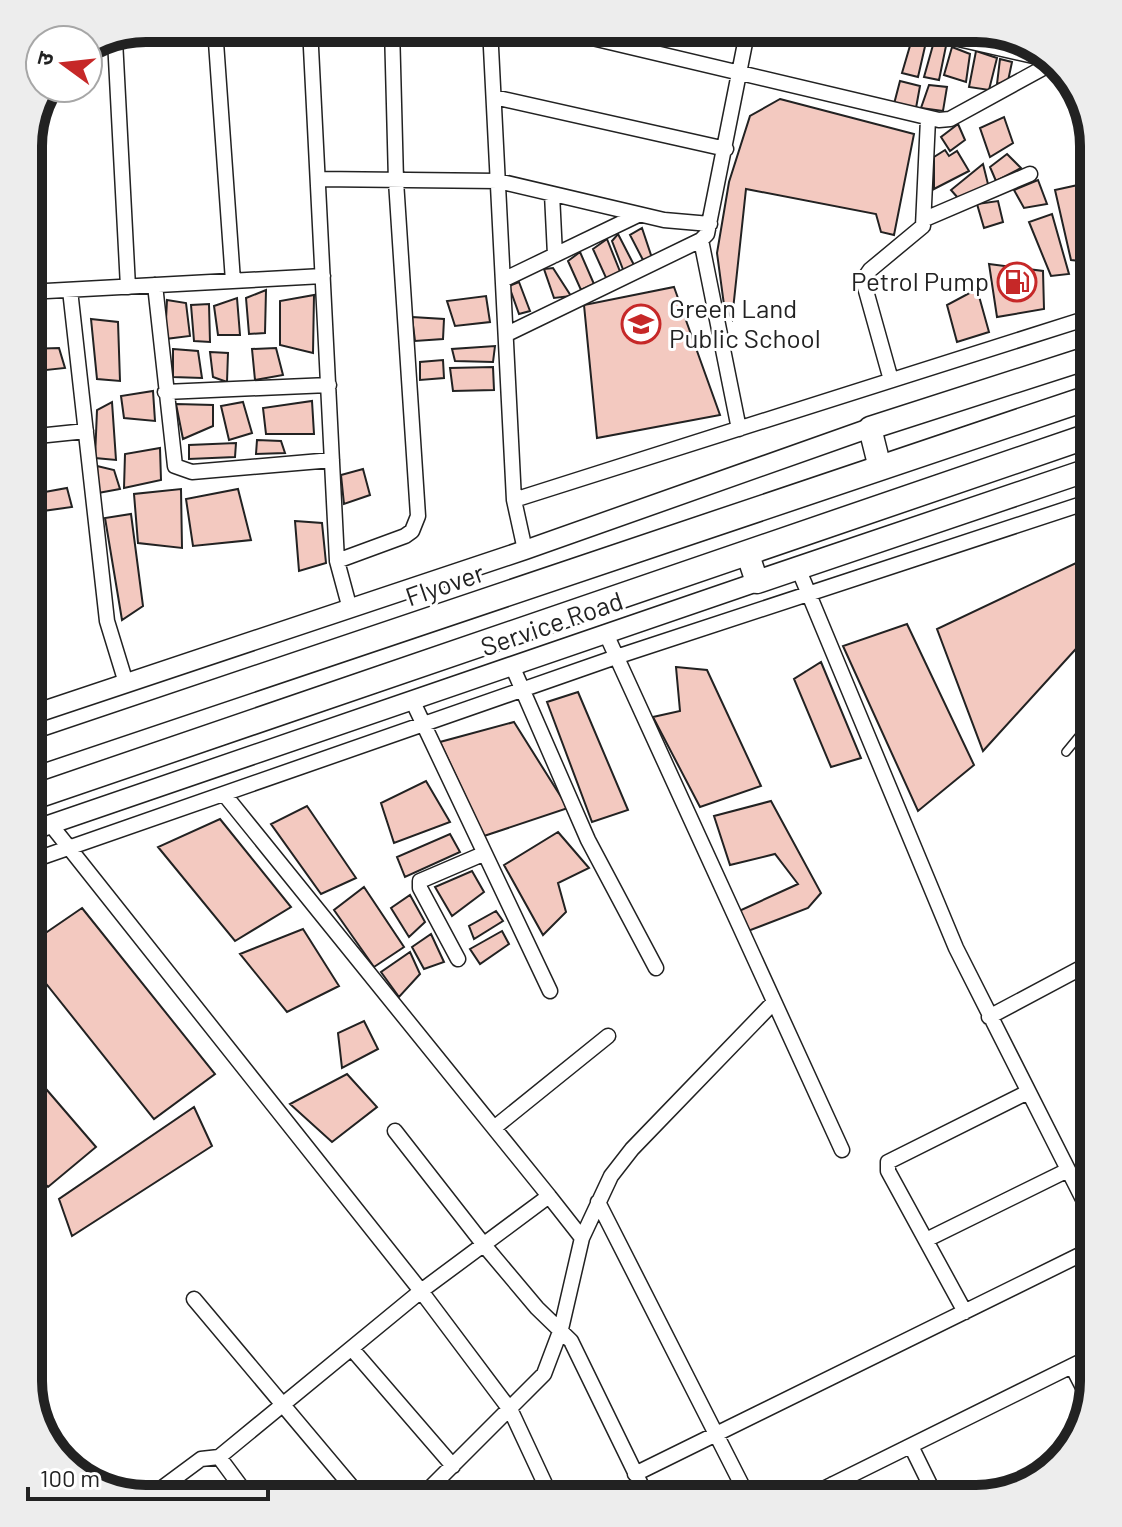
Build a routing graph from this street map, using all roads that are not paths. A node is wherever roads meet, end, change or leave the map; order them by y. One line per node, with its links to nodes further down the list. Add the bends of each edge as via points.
1 (216, 42): 27 (street)
2 (311, 42): 16 (street)
3 (392, 42): 17 (street)
4 (491, 42): 12 (street)
5 (610, 42): 11 (street)
6 (746, 42): 11 (street)
7 (971, 42): 9 (street)
8 (115, 47): 29 (street)
9 (1024, 54)
10 (1043, 66): 13 (street, via 950,119)
11 (742, 73): 13 (street); 14 (street)
12 (494, 97): 14 (street); 18 (street)
13 (928, 119): 21 (street)
14 (726, 149): 22 (street)
15 (1030, 174): 21 (street)
16 (318, 179): 17 (street); 25 (street)
17 (396, 181): 18 (street); 51 (street, via 418,516 405,536)
18 (498, 181): 19 (street); 26 (street)
19 (552, 194): 20 (street); 24 (street)
20 (638, 215): 22 (street); 24 (street)
21 (925, 219): 35 (street, via 918,233 863,280)
22 (710, 224): 23 (street)
23 (701, 240): 33 (street); 40 (street)
24 (555, 255): 26 (street)
25 (323, 276): 27 (street); 36 (street)
26 (503, 280): 33 (street)
27 (233, 281): 28 (street)
28 (155, 285): 29 (street); 37 (street)
29 (128, 287): 30 (street)
30 (70, 290): 31 (street); 41 (street)
31 (42, 291)
32 (1080, 320): 35 (street)
33 (507, 334): 47 (street)
34 (1080, 360): 39 (main road)
35 (891, 380): 40 (street)
36 (329, 385): 37 (street); 44 (street)
37 (165, 392): 44 (street, via 172,461 180,470)
38 (1080, 401): 45 (highway, Flyover)
39 (870, 428): 45 (main road); 49 (street)
40 (739, 429): 47 (street)
41 (86, 431): 42 (street); 59 (street, via 107,621)
42 (42, 436)
43 (1080, 439): 50 (highway)
44 (332, 460): 51 (street)
45 (880, 468): 65 (highway, Flyover)
46 (1080, 473): 52 (main road, Service Road)
47 (514, 500): 49 (street)
48 (1080, 505): 54 (street)
49 (525, 550): 55 (street)
50 (748, 555): 53 (main road); 67 (highway)
51 (337, 561): 55 (street)
52 (798, 568): 53 (main road, Service Road); 54 (street)
53 (757, 582): 56 (street, Service Road)
54 (810, 592): 57 (street); 79 (street, via 918,863)
55 (350, 609): 59 (street)
56 (607, 636): 57 (street); 58 (street, Service Road)
57 (616, 657): 60 (street); 78 (street)
58 (513, 668): 60 (street); 61 (street, Service Road)
59 (126, 683): 62 (street)
60 (522, 690): 63 (street); 75 (street, via 588,840)
61 (413, 702): 63 (street); 69 (street, Service Road)
62 (42, 711)
63 (423, 726): 68 (street); 72 (street)
64 (1080, 735): 66 (lane)
65 (42, 750)
66 (1066, 752)
67 (42, 794)
68 (224, 794): 71 (street); 82 (street)
69 (51, 825): 70 (street, Service Road); 71 (street)
70 (42, 828)
71 (69, 848): 73 (street); 93 (street)
72 (483, 854): 74 (street, via 420,881); 77 (street)
73 (42, 857)
74 (458, 959)
75 (656, 968)
76 (1080, 972): 79 (street)
77 (550, 991)
78 (774, 1002): 84 (street); 88 (street, via 632,1149)
79 (989, 1017): 81 (street)
80 (608, 1036): 82 (street)
81 (1028, 1092): 85 (street); 90 (street, via 888,1162)
82 (494, 1128): 87 (street)
83 (395, 1131): 91 (street)
84 (842, 1150)
85 (1068, 1170): 86 (street); 90 (street)
86 (1080, 1194)
87 (549, 1196): 89 (street); 91 (street)
88 (598, 1202): 89 (street); 103 (street)
89 (582, 1238): 96 (street)
90 (926, 1240): 95 (street)
91 (484, 1245): 93 (street); 96 (street)
92 (1080, 1255): 95 (street)
93 (421, 1291): 97 (street); 102 (street)
94 (194, 1299): 101 (street)
95 (965, 1312): 103 (street)
96 (561, 1329): 102 (street, via 544,1374); 107 (street, via 581,1357)
97 (352, 1349): 101 (street); 106 (street)
98 (1080, 1362): 99 (street)
99 (1072, 1366): 100 (street); 104 (street)
100 (1080, 1381)
101 (284, 1405): 105 (street); 111 (street)
102 (511, 1411): 106 (street); 113 (street)
103 (716, 1435): 107 (street); 115 (street)
104 (911, 1446): 108 (street); 116 (street)
105 (219, 1457): 109 (street, via 201,1459); 110 (street)
106 (453, 1466): 112 (street)
107 (635, 1474): 114 (street)
108 (833, 1484)
109 (166, 1485)
110 (240, 1485)
111 (350, 1485)
112 (433, 1485)
113 (545, 1485)
114 (641, 1485)
115 (742, 1485)
116 (930, 1485)

